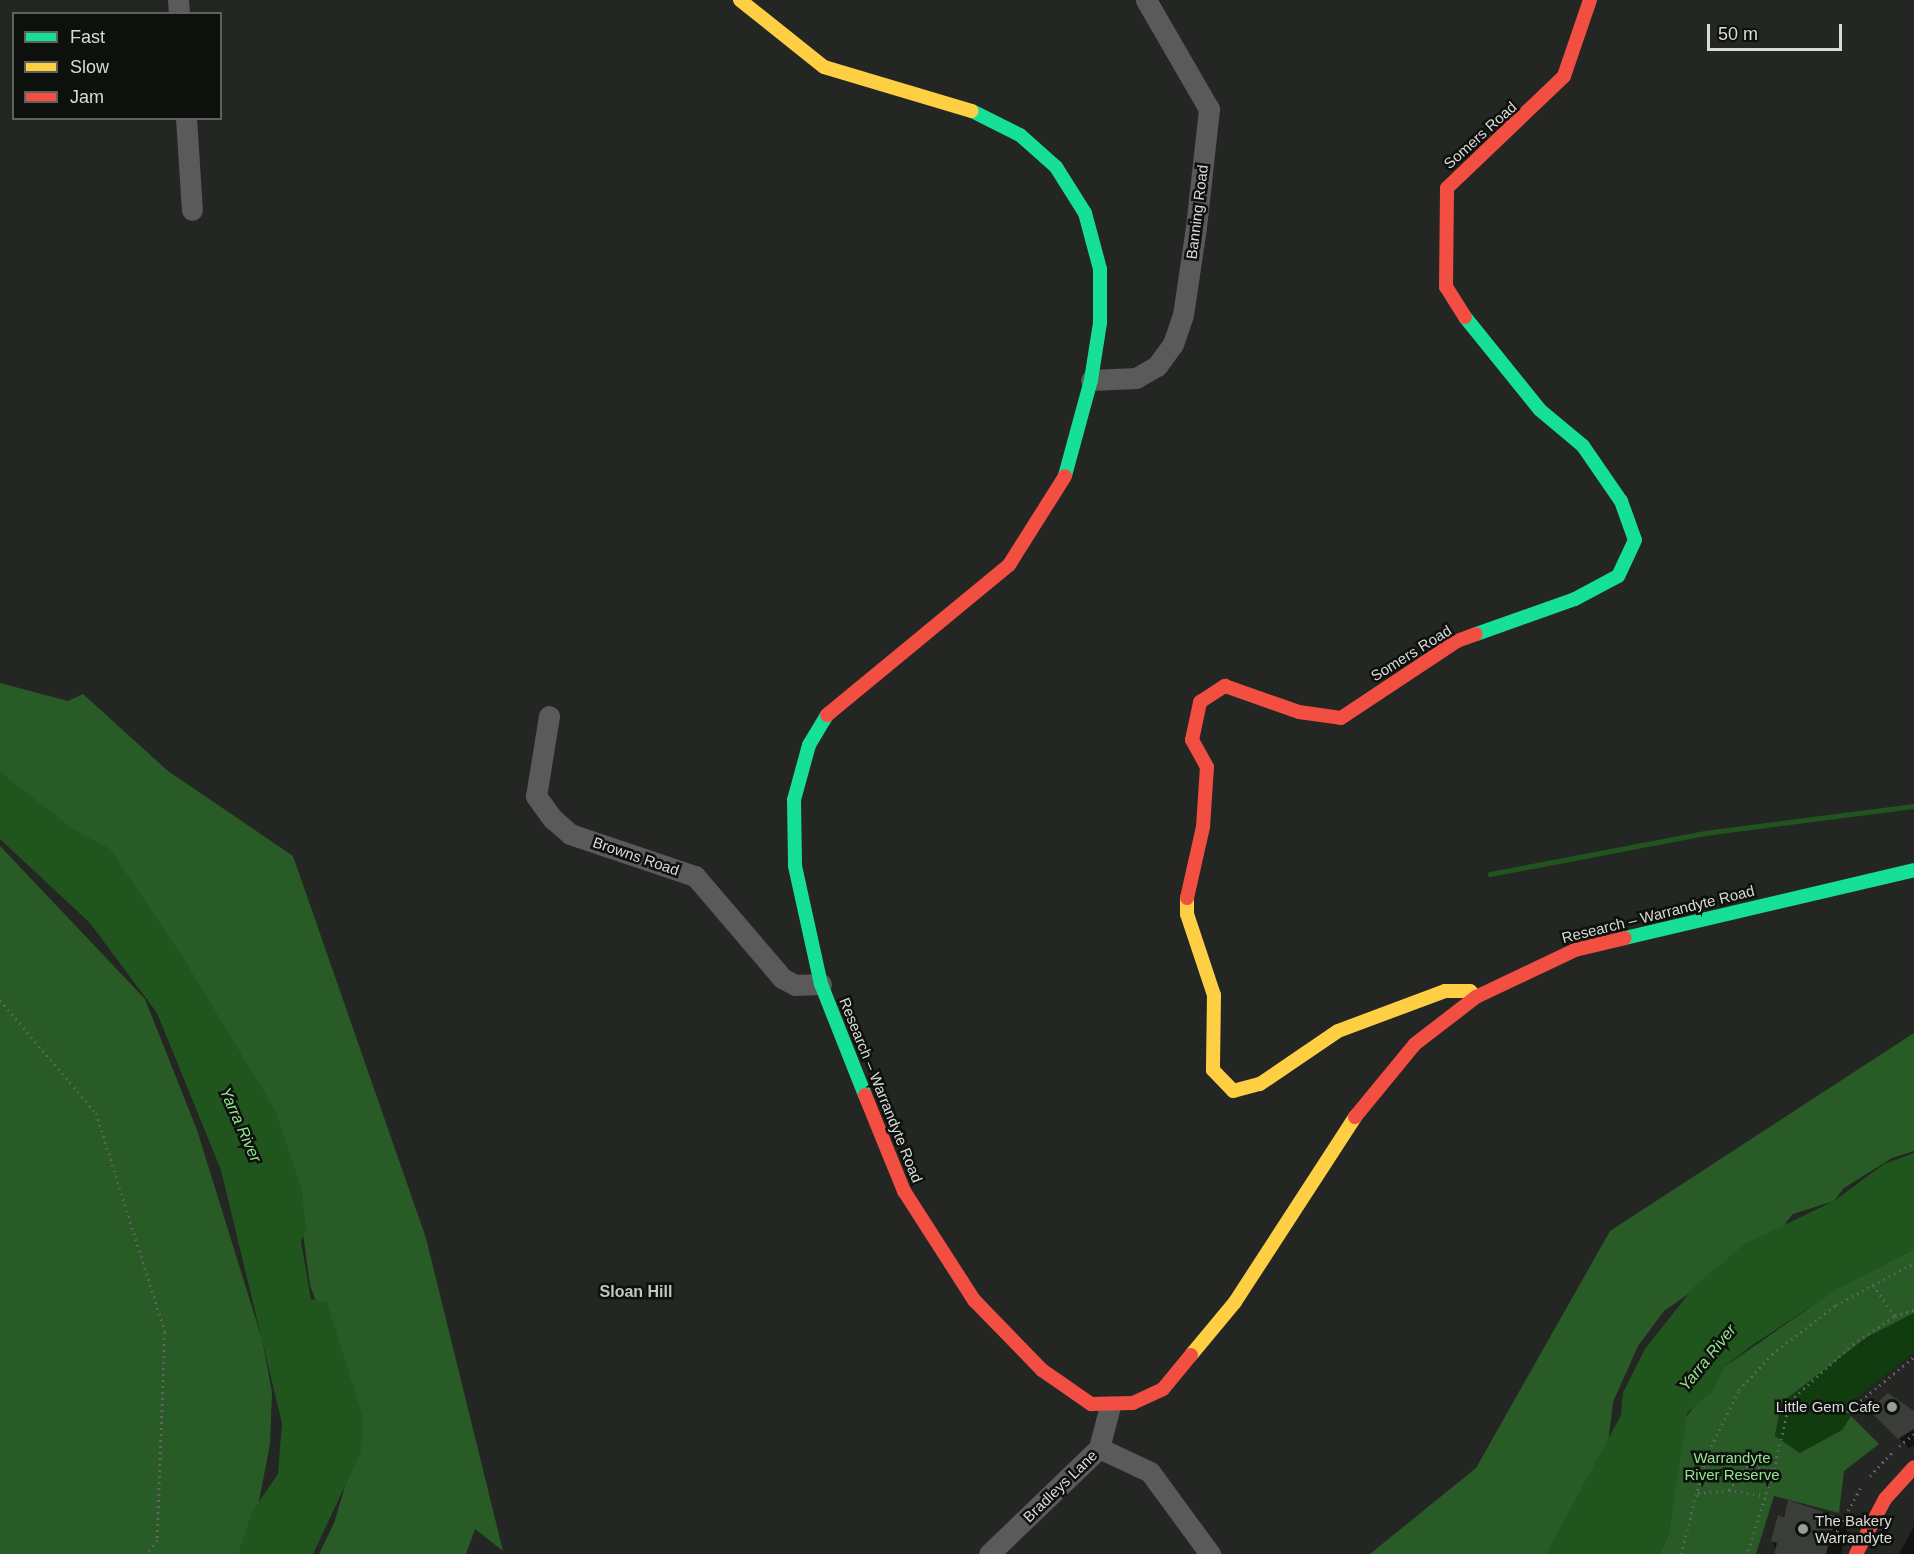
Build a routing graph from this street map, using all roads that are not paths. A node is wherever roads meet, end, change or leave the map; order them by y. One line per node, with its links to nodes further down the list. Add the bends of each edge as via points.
1 (740, 0): 6 (main road, Research – Warrandyte Road, via 824,67 962,106 1020,135 1056,168 1085,213 1100,269 1100,323)
2 (1146, 0): 6 (street, Banning Road, via 1209,109 1195,238 1183,315 1173,344 1157,366 1136,378)
3 (1590, 0): 10 (main road, Somers Road, via 1564,76 1447,188 1446,287 1474,332 1540,410 1583,446 1621,501 1635,540 1618,576 1575,598 1457,641 1341,718 1299,712 1225,686 1200,702 1192,740 1207,767 1203,827 1188,877 1187,914 1214,995 1213,1070 1233,1091 1260,1084 1338,1031 1445,991 1470,991)
4 (186, 120): 5 (street)
5 (192, 210)
6 (1092, 380): 9 (main road, Research – Warrandyte Road, via 1074,459 1047,511 1009,565 832,708 809,745 794,800 795,866)
7 (549, 716): 9 (street, Browns Road, via 536,796 553,819 570,834 695,876 782,978 795,985)
8 (1914, 870): 10 (main road, Research – Warrandyte Road, via 1575,950)
9 (821, 984): 11 (main road, Research – Warrandyte Road, via 903,1191 974,1300 1042,1370 1091,1404)
10 (1476, 997): 11 (main road, Research – Warrandyte Road, via 1415,1044 1372,1091 1188,1366 1163,1389 1133,1403)
11 (1110, 1406): 12 (street, Bradleys Lane)
12 (1099, 1448): 14 (street, Bradleys Lane); 15 (street, via 1150,1472)
13 (1914, 1467): 16 (main road, via 1885,1499)
14 (989, 1554)
15 (1210, 1554)
16 (1856, 1554)

